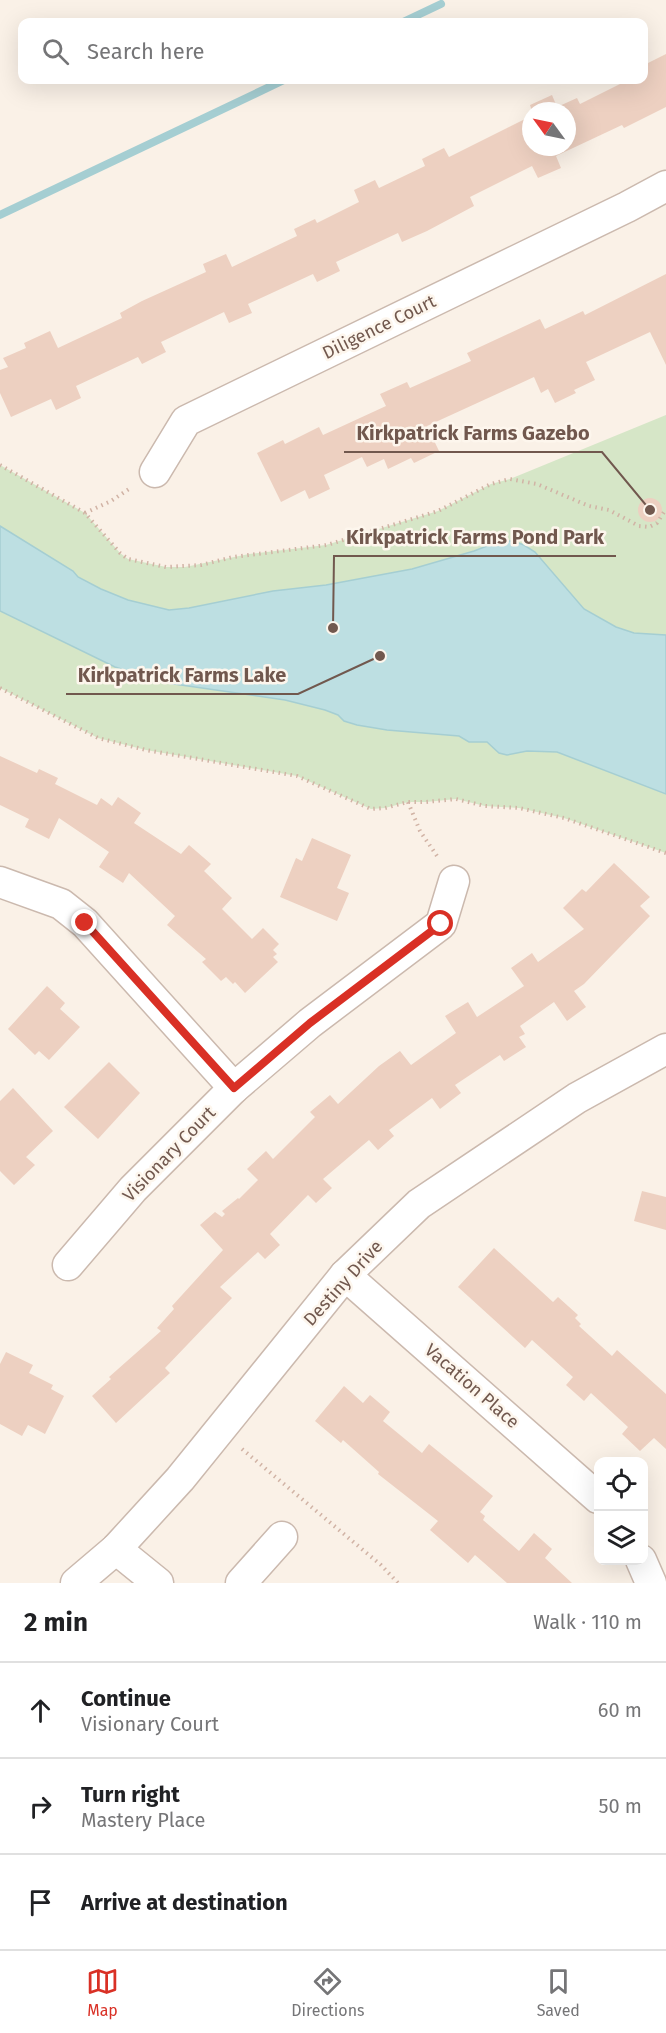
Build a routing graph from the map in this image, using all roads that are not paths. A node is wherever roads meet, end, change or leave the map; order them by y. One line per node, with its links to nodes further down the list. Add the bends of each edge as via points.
1 (666, 186): 2 (street, Diligence Court, via 186,421)
2 (155, 472)
3 (454, 881): 6 (street, Visionary Court, via 441,924 310,1023)
4 (0, 882): 6 (street, via 61,904 85,923)
5 (666, 1049): 8 (street, Destiny Drive, via 577,1098 419,1204)
6 (234, 1088): 7 (street, Visionary Court, via 133,1189)
7 (68, 1265)
8 (345, 1275): 9 (street, Vacation Place); 11 (street, Destiny Drive, via 180,1479)
9 (594, 1494)
10 (282, 1537): 15 (street)
11 (116, 1549): 13 (street, Destiny Drive); 14 (street)
12 (643, 1565): 16 (street)
13 (76, 1583)
14 (158, 1583)
15 (241, 1583)
16 (651, 1583)

